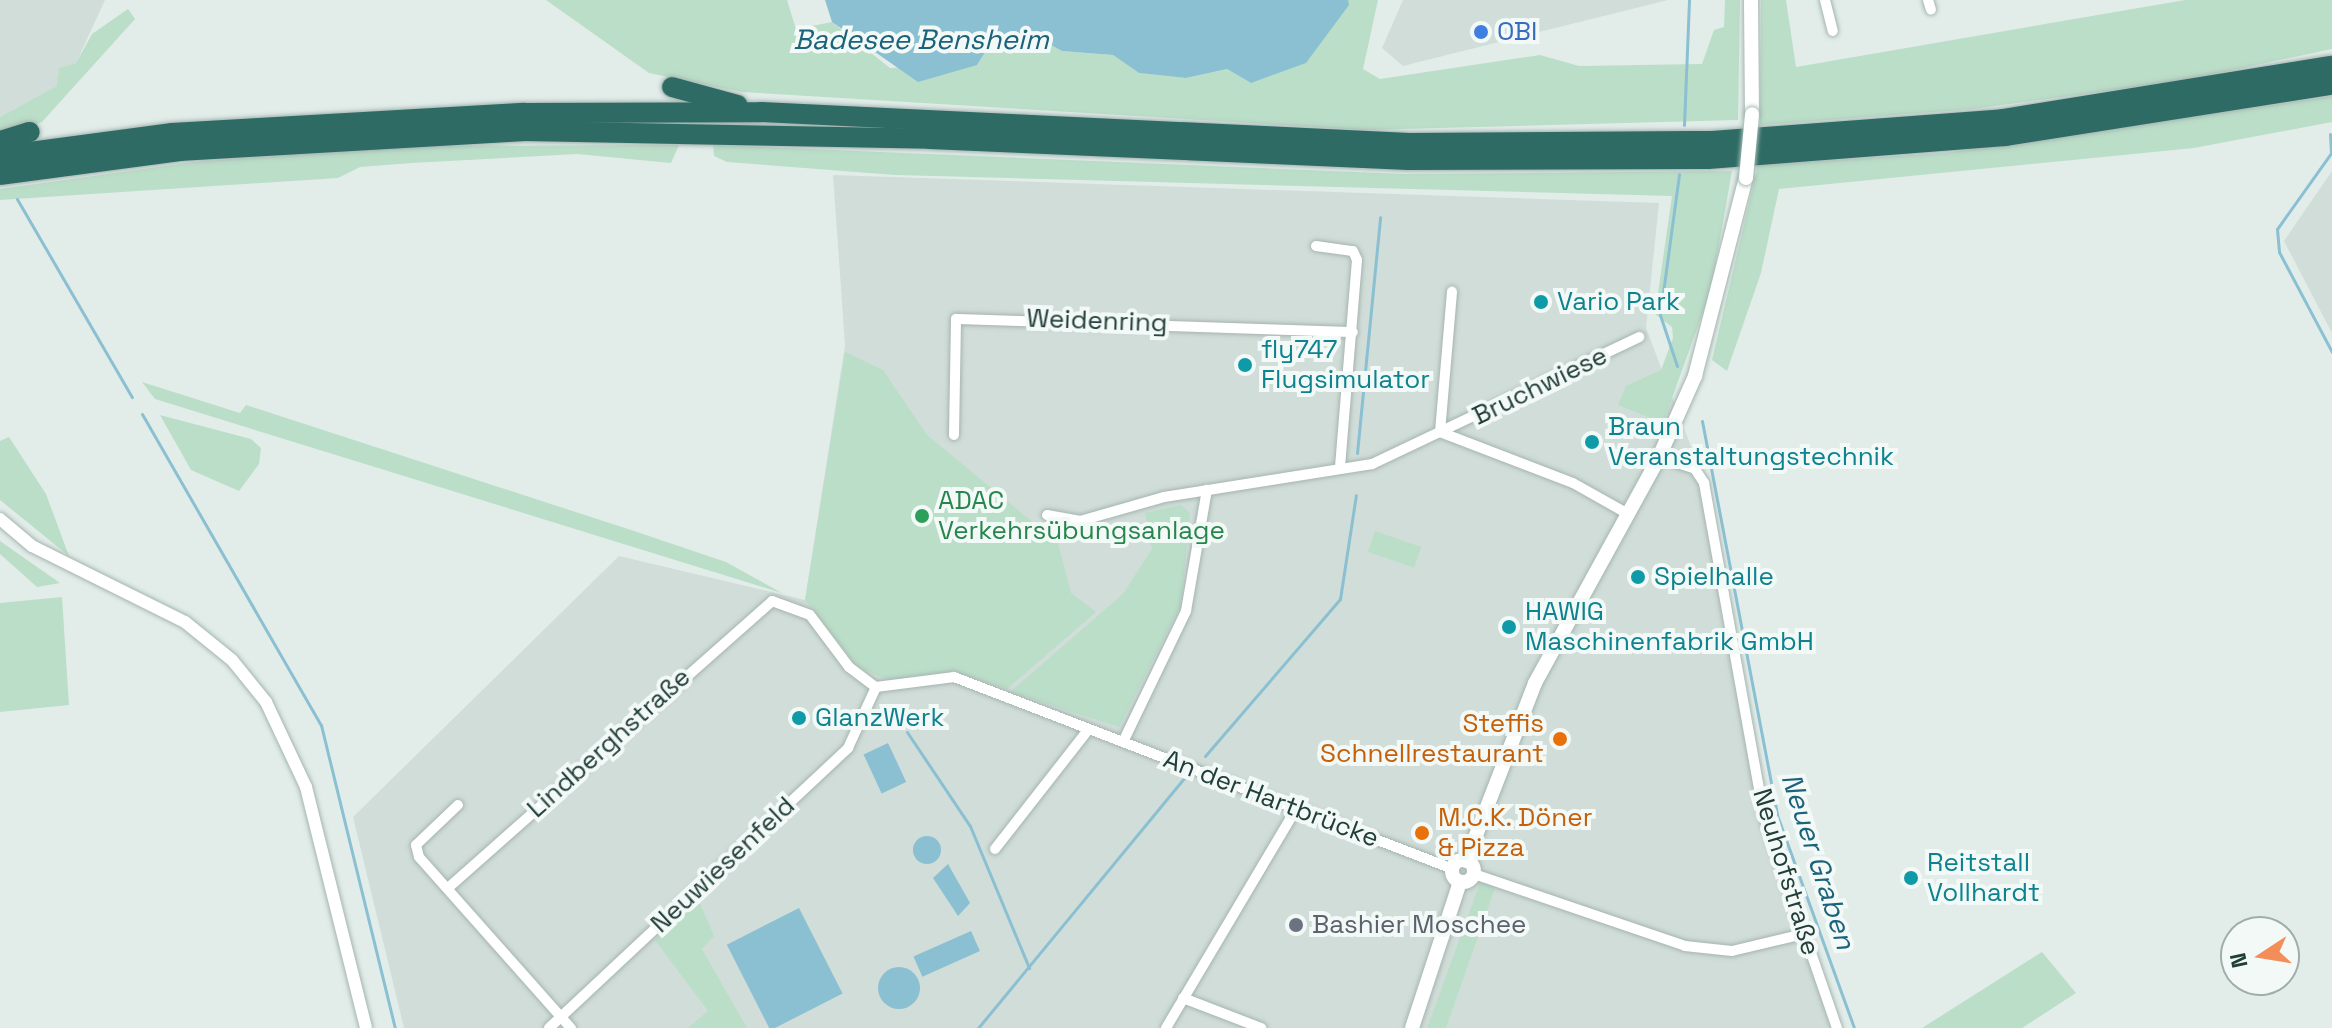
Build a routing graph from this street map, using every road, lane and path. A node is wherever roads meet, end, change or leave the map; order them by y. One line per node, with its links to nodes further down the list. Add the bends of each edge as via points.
1 (1751, 0): 18 (main road, bridge, via 1752,114 1746,178 1714,321)
2 (1825, 0): 3 (street)
3 (1833, 31)
4 (2332, 66): 7 (highway, via 1932,127 1602,144 1245,137)
5 (2332, 85): 11 (highway, via 2005,136 1708,159 1423,161 540,131 241,146)
6 (672, 87): 7 (highway)
7 (761, 112): 10 (highway, via 385,117 172,133)
8 (30, 132): 9 (highway)
9 (0, 141)
10 (0, 156)
11 (0, 175)
12 (1316, 246): 14 (street, via 1356,254)
13 (1452, 292): 16 (street)
14 (1353, 332): 17 (street, Weidenring, via 956,319); 19 (street)
15 (1639, 337): 16 (street, Bruchwiese)
16 (1440, 432): 19 (street, Bruchwiese, via 1372,464); 21 (street, via 1573,483)
17 (954, 435)
18 (1659, 457): 21 (main road); 33 (street, Neuhofstraße, via 1695,469 1704,483 1764,816)
19 (1340, 467): 20 (street)
20 (1207, 490): 22 (street, via 1080,521); 26 (street, via 1186,611)
21 (1628, 514): 30 (main road, via 1535,683)
22 (1047, 515)
23 (0, 519): 36 (street, via 32,546 185,622 232,660 266,702 306,787)
24 (876, 687): 25 (street, An der Hartbrücke, via 954,677); 32 (street, Lindberghstraße, via 849,667 810,615 772,601); 35 (street, Neuwiesenfeld, via 848,748)
25 (1088, 730): 26 (street, An der Hartbrücke); 29 (street)
26 (1123, 742): 28 (street, An der Hartbrücke)
27 (458, 805): 32 (street, via 416,845)
28 (1296, 809): 31 (street, An der Hartbrücke); 34 (street)
29 (995, 849)
30 (1470, 868): 31 (main road); 33 (street, via 1685,946 1732,951)
31 (1456, 876): 41 (main road)
32 (448, 888): 35 (street)
33 (1804, 934): 42 (street, Neuhofstraße)
34 (1183, 998): 39 (street); 40 (street)
35 (562, 1016): 37 (street, Neuwiesenfeld); 38 (street)
36 (366, 1028)
37 (549, 1028)
38 (571, 1028)
39 (1166, 1028)
40 (1261, 1028)
41 (1412, 1028)
42 (1837, 1028)

